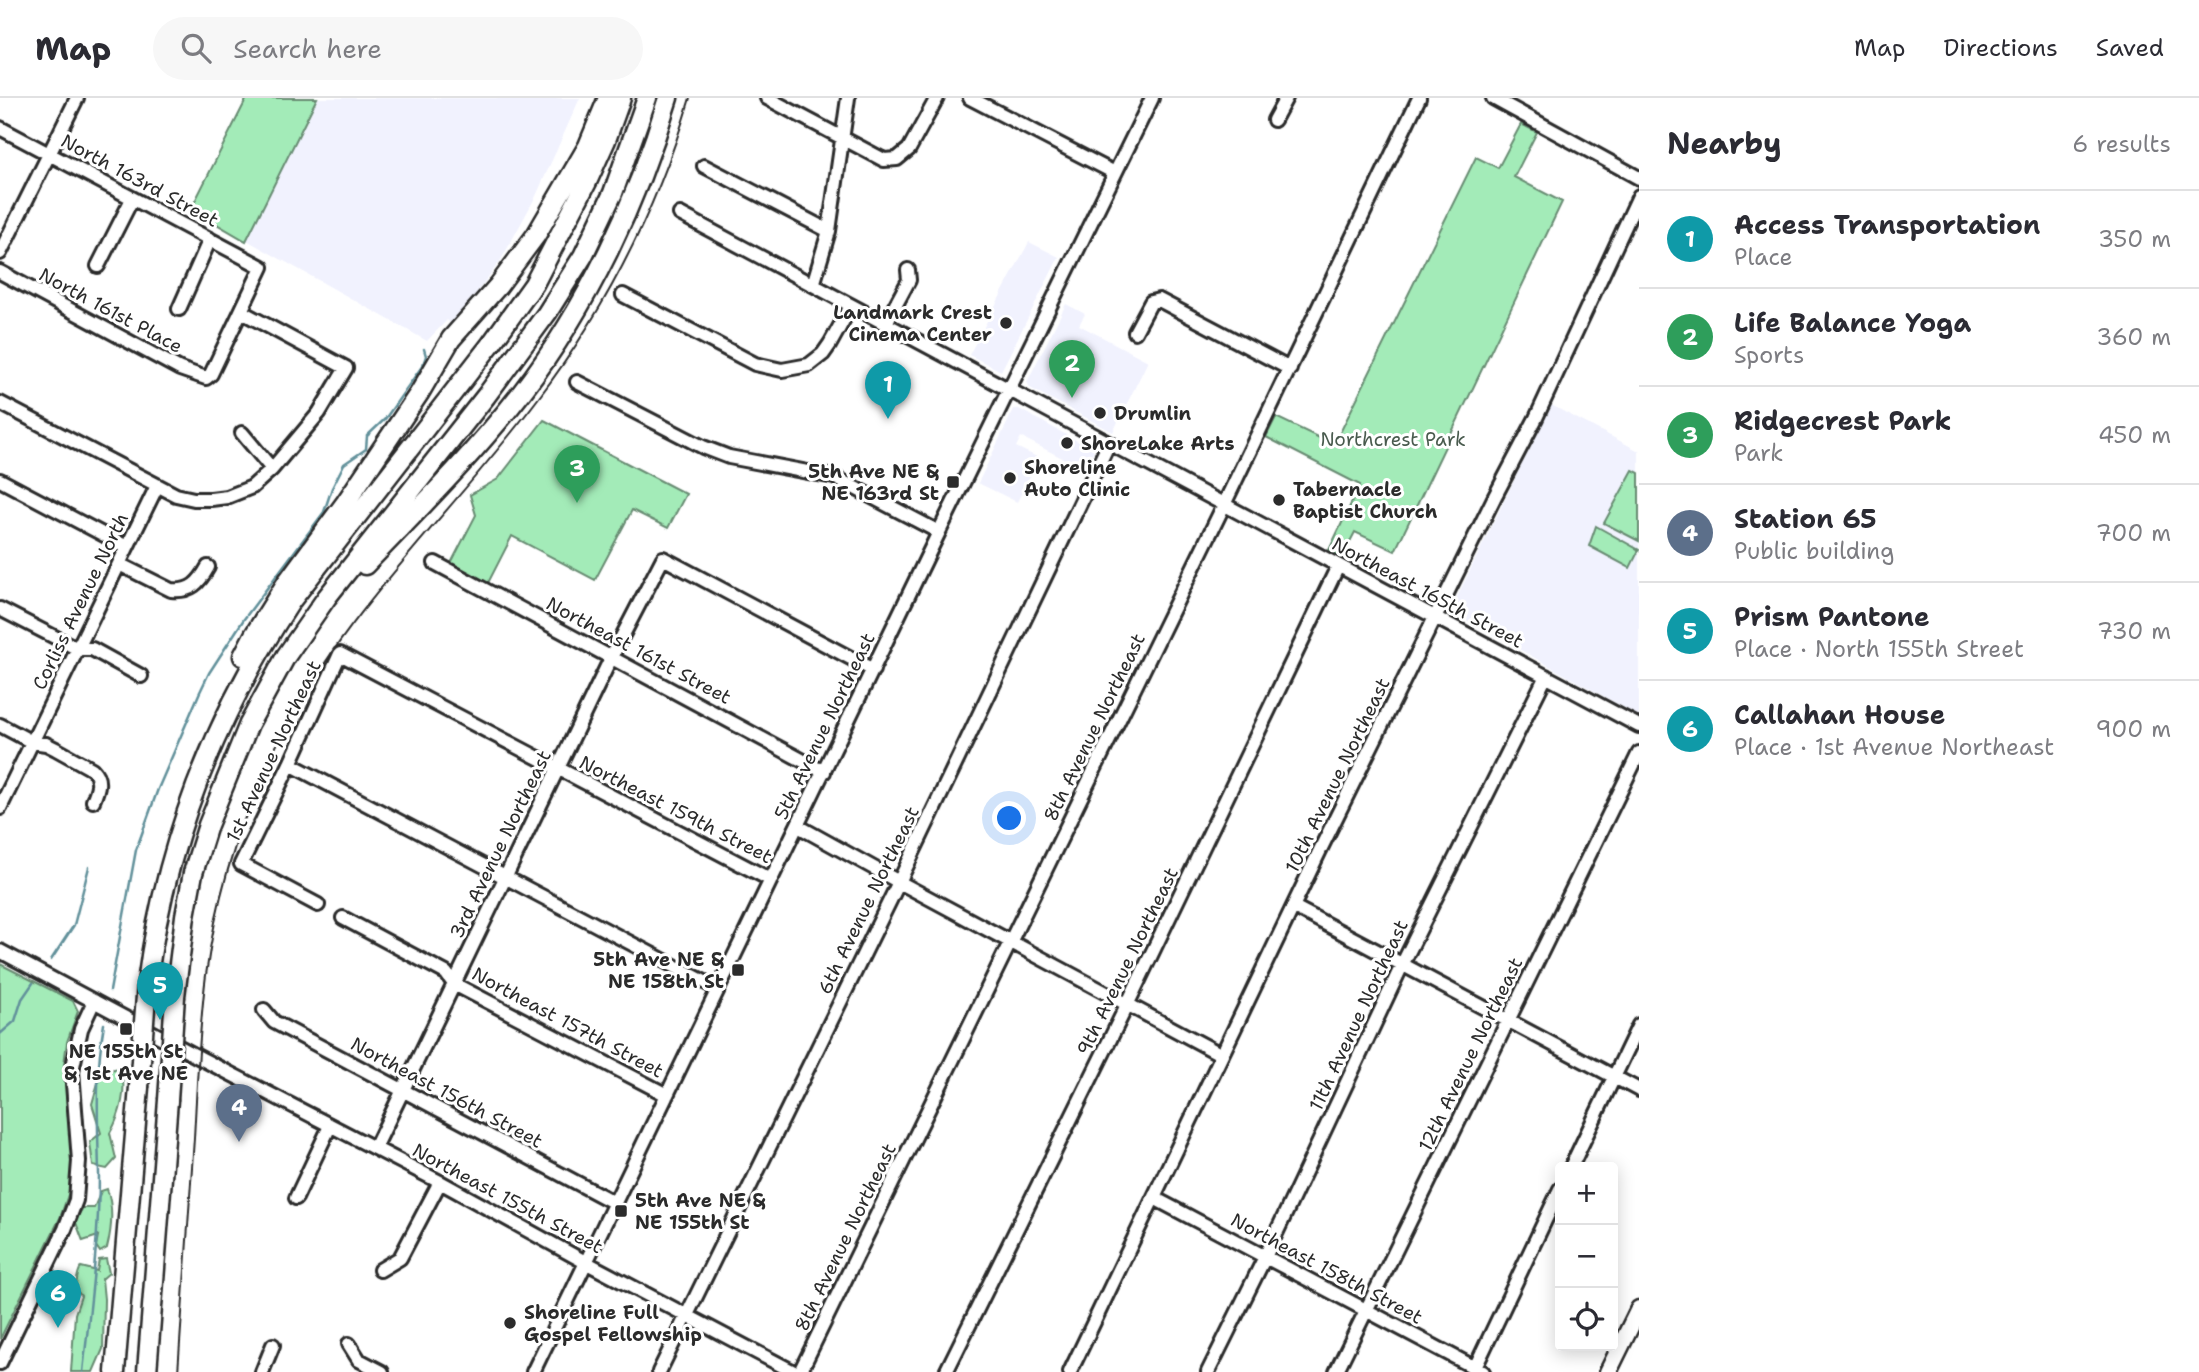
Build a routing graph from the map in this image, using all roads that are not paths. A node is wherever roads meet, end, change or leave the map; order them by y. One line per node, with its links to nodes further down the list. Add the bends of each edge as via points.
1 (77, 98): 17 (street)
2 (608, 98): 69 (highway, via 588,146 536,235 451,339 420,392 254,635 193,766)
3 (621, 98): 69 (highway, via 597,162 534,284 291,601 263,644)
4 (647, 98): 55 (highway, via 613,193 583,256 547,313)
5 (668, 98): 55 (highway, via 643,170 592,281 521,393 451,476)
6 (767, 98): 16 (street)
7 (848, 98): 16 (street)
8 (937, 98): 16 (street, via 909,149 897,159 884,160)
9 (970, 98): 19 (street)
10 (1152, 98): 19 (street, 5th Avenue Northeast)
11 (1286, 98): 14 (street)
12 (1419, 98): 37 (street, 8th Avenue Northeast)
13 (1493, 98): 20 (street)
14 (1274, 120)
15 (0, 128): 17 (street, North 163rd Street)
16 (843, 139): 24 (street)
17 (50, 154): 22 (street, North 163rd Street); 26 (street)
18 (704, 166): 24 (street)
19 (1115, 173): 39 (street, 5th Avenue Northeast)
20 (1639, 178)
21 (1639, 196): 54 (street, 10th Avenue Northeast)
22 (132, 199): 25 (street, North 163rd Street); 27 (street)
23 (680, 214): 30 (street, Northeast 165th Street)
24 (829, 230): 30 (street)
25 (210, 239): 33 (street); 34 (street, North 163rd Street, via 262,267)
26 (0, 253)
27 (98, 266)
28 (908, 270): 35 (street, via 909,280)
29 (0, 272): 34 (street, North 161st Place, via 180,369 206,378)
30 (813, 285): 32 (street, Northeast 165th Street)
31 (623, 295): 32 (street, via 771,369 802,368 816,361)
32 (851, 306): 35 (street, Northeast 165th Street)
33 (179, 309)
34 (242, 312): 43 (street, via 346,368 319,413)
35 (886, 323): 39 (street, Northeast 165th Street)
36 (1135, 332): 37 (street, via 1151,302 1158,300)
37 (1290, 369): 46 (street, 8th Avenue Northeast)
38 (577, 382): 47 (street, via 703,447 738,459 834,477)
39 (1009, 390): 42 (street, Northeast 165th Street); 47 (street, 5th Avenue Northeast)
40 (0, 403): 45 (street)
41 (242, 433): 43 (street)
42 (1109, 443): 46 (street, Northeast 165th Street); 75 (street, 6th Avenue Northeast)
43 (272, 469): 45 (street, via 252,488 227,497 194,499)
44 (0, 480): 48 (street)
45 (157, 486): 48 (street, Corliss Avenue North)
46 (1224, 505): 52 (street, Northeast 165th Street); 79 (street, 8th Avenue Northeast)
47 (939, 532): 59 (street, 5th Avenue Northeast)
48 (127, 547): 50 (street, Corliss Avenue North)
49 (435, 563): 58 (street, Northeast 161st Street)
50 (119, 564): 51 (street, via 180,591 200,582); 56 (street, Corliss Avenue North)
51 (208, 566)
52 (1338, 566): 54 (street, Northeast 165th Street); 85 (street, 9th Avenue Northeast)
53 (0, 608): 56 (street)
54 (1436, 617): 61 (street, Northeast 165th Street); 77 (street, 10th Avenue Northeast)
55 (308, 624): 113 (highway, bridge, via 249,724 193,873 175,996)
56 (78, 649): 60 (street, via 92,649); 64 (street, Corliss Avenue North)
57 (340, 654): 66 (street, 1st Avenue Northeast); 67 (street, Northeast 159th Street)
58 (611, 657): 59 (street, 3rd Avenue Northeast, via 663,558); 67 (street, 3rd Avenue Northeast); 68 (street, Northeast 161st Street)
59 (873, 670): 68 (street, 5th Avenue Northeast)
60 (141, 676)
61 (1546, 676): 63 (street, Northeast 165th Street); 81 (street, 11th Avenue Northeast)
62 (0, 725): 64 (street)
63 (1639, 726)
64 (32, 742): 70 (street, via 46,744 95,772 99,784); 71 (street, Corliss Avenue North)
65 (1639, 753): 87 (street, 12th Avenue Northeast)
66 (290, 764): 73 (street); 76 (street, 1st Avenue Northeast, via 241,864)
67 (557, 769): 73 (street, 3rd Avenue Northeast); 74 (street, Northeast 159th Street)
68 (824, 772): 72 (street, 5th Avenue Northeast)
69 (192, 793): 112 (highway, bridge, via 162,893 147,983)
70 (93, 802)
71 (0, 808)
72 (798, 826): 74 (street, 5th Avenue Northeast); 75 (street)
73 (506, 877): 82 (street, 3rd Avenue Northeast); 83 (street)
74 (771, 880): 83 (street, 5th Avenue Northeast)
75 (899, 882): 79 (street); 107 (street, 6th Avenue Northeast)
76 (318, 905)
77 (1294, 907): 81 (street); 89 (street, 10th Avenue Northeast)
78 (343, 919): 82 (street, Northeast 157th Street, via 446,973)
79 (1011, 941): 85 (street); 119 (street, 8th Avenue Northeast)
80 (0, 951): 84 (street, Northeast 155th Street)
81 (1403, 963): 87 (street); 102 (street, 11th Avenue Northeast)
82 (454, 984): 92 (street, 3rd Avenue Northeast); 93 (street, Northeast 157th Street)
83 (719, 989): 93 (street, 5th Avenue Northeast)
84 (94, 1001): 94 (street, Northeast 155th Street); 110 (street, via 81,1029 72,1071 79,1161 76,1200)
85 (1128, 1003): 89 (street); 120 (street, 9th Avenue Northeast)
86 (264, 1010): 92 (street, Northeast 156th Street, via 274,1022)
87 (1507, 1020): 90 (street); 106 (street, 12th Avenue Northeast)
88 (1639, 1025): 90 (street)
89 (1222, 1055): 99 (street, 10th Avenue Northeast)
90 (1615, 1076): 91 (street); 96 (street)
91 (1639, 1090)
92 (403, 1091): 95 (street, 3rd Avenue Northeast); 101 (street, Northeast 156th Street)
93 (667, 1095): 101 (street, 5th Avenue Northeast)
94 (330, 1126): 95 (street, Northeast 155th Street); 98 (street)
95 (375, 1149): 97 (street, Northeast 155th Street)
96 (1573, 1162)
97 (440, 1182): 103 (street, Northeast 155th Street); 104 (street, via 400,1258)
98 (296, 1198)
99 (1154, 1198): 102 (street, Northeast 158th Street); 121 (street, 10th Avenue Northeast)
100 (1555, 1200): 111 (street)
101 (615, 1203): 103 (street, 5th Avenue Northeast)
102 (1265, 1257): 106 (street, Northeast 158th Street); 122 (street, 11th Avenue Northeast)
103 (587, 1263): 107 (street, Northeast 155th Street); 116 (street, 5th Avenue Northeast)
104 (380, 1269)
105 (1639, 1309): 124 (main road)
106 (1366, 1310): 111 (street, Northeast 158th Street); 123 (street, 12th Avenue Northeast)
107 (686, 1315): 117 (street, 6th Avenue Northeast); 118 (street, Northeast 155th Street)
108 (349, 1344): 115 (street, via 359,1360)
109 (273, 1345): 114 (street)
110 (0, 1363)
111 (1477, 1371)
112 (115, 1372)
113 (147, 1372)
114 (262, 1372)
115 (382, 1372)
116 (533, 1372)
117 (659, 1372)
118 (794, 1372)
119 (800, 1372)
120 (946, 1372)
121 (1070, 1372)
122 (1208, 1372)
123 (1336, 1372)
124 (1608, 1372)

